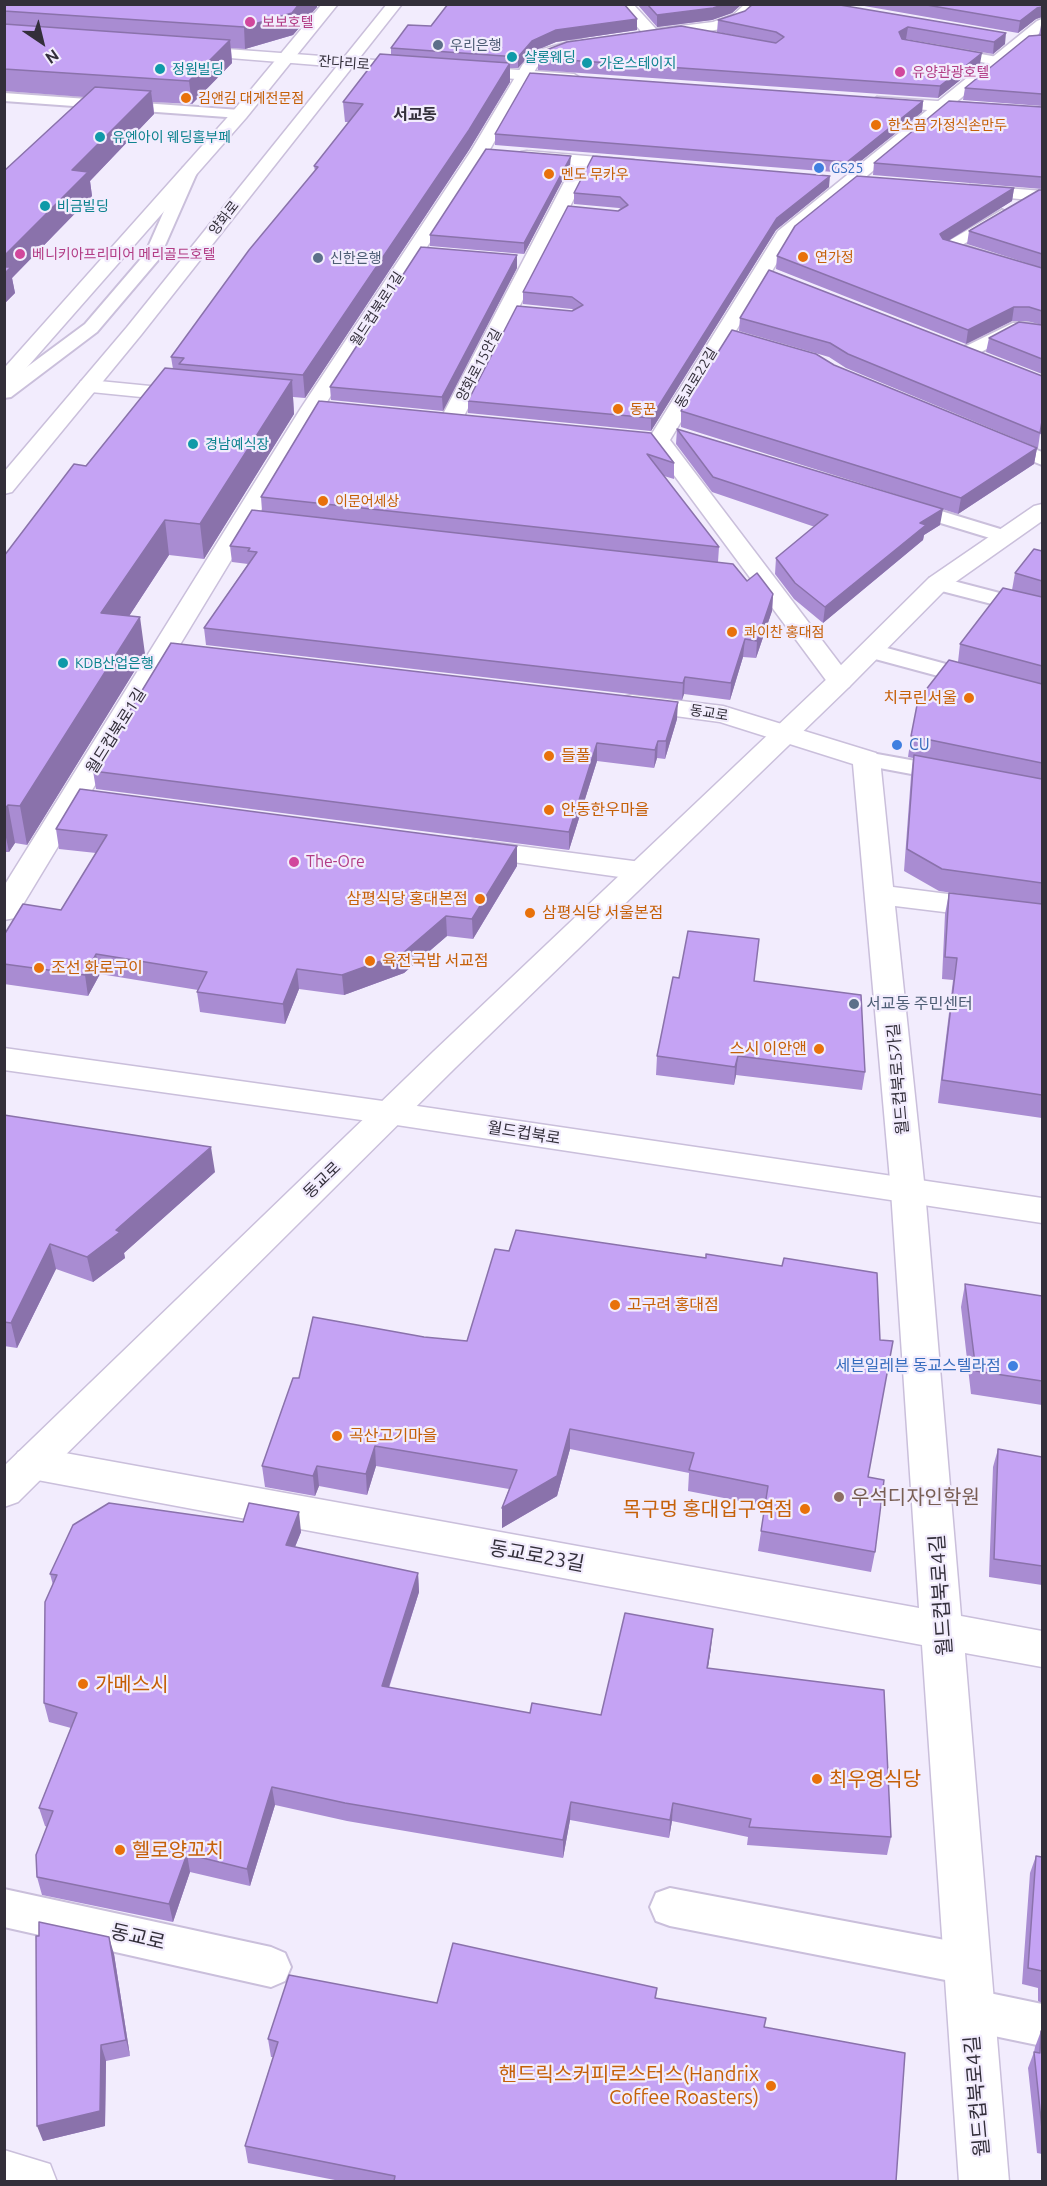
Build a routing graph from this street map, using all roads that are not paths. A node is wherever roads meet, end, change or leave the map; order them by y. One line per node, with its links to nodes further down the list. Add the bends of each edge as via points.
1 (331, 4): 16 (street)
2 (395, 4): 18 (street, 양화로)
3 (624, 4): 7 (street)
4 (755, 4): 6 (street, via 727,22)
5 (1042, 24): 11 (street, 동교로22길)
6 (681, 31): 7 (street); 10 (lane)
7 (653, 34): 8 (street)
8 (633, 37)
9 (999, 37): 11 (street)
10 (727, 40)
11 (1021, 41): 13 (street); 17 (street, 동교로22길)
12 (591, 42): 19 (street, 월드컵북로1길, via 549,52 531,64)
13 (1042, 42)
14 (928, 49): 17 (lane)
15 (175, 51): 16 (street, 잔다리로)
16 (284, 58): 18 (street, 잔다리로); 25 (street)
17 (997, 61): 23 (street, 동교로22길)
18 (347, 63): 19 (street, 잔다리로); 51 (street, 양화로)
19 (525, 75): 20 (street, 잔다리로); 26 (street, 월드컵북로1길)
20 (585, 80)
21 (5, 97): 25 (lane)
22 (860, 100): 23 (street)
23 (944, 106): 24 (street); 31 (street, 동교로22길)
24 (1042, 113)
25 (240, 114): 29 (street)
26 (480, 152): 27 (street); 35 (street, 월드컵북로1길)
27 (584, 161): 28 (street); 38 (street, 양화로15안길, via 565,211)
28 (650, 166)
29 (192, 168): 50 (street); 52 (lane, via 153,255 92,328)
30 (825, 179): 31 (street)
31 (848, 181): 32 (street); 39 (street, 동교로22길, via 785,235)
32 (872, 183)
33 (953, 189): 34 (street)
34 (1039, 196): 40 (lane, via 948,246)
35 (415, 252): 36 (lane); 77 (street, 월드컵북로1길, via 312,408 257,521 87,798)
36 (438, 254)
37 (508, 260): 38 (lane)
38 (532, 262): 42 (street, 양화로15안길)
39 (762, 272): 41 (street); 45 (street, 동교로22길)
40 (1042, 275)
41 (783, 281)
42 (508, 310): 43 (lane, 양화로15안길); 55 (street, 양화로15안길)
43 (530, 312)
44 (1042, 333): 48 (lane, via 1013,328)
45 (722, 334): 46 (lane); 64 (street, 동교로22길, via 658,438)
46 (745, 340)
47 (945, 345): 48 (street)
48 (966, 353): 49 (street)
49 (995, 364)
50 (7, 375)
51 (89, 386): 53 (street); 59 (street, 양화로)
52 (4, 393)
53 (210, 398)
54 (428, 418): 55 (street)
55 (451, 420): 56 (street)
56 (474, 422)
57 (978, 432): 58 (lane)
58 (1042, 459)
59 (4, 487)
60 (891, 501): 62 (lane)
61 (1042, 511): 62 (street, 동교로)
62 (1003, 536): 65 (street, 동교로)
63 (728, 572): 64 (lane)
64 (763, 576): 68 (street, 동교로22길)
65 (938, 583): 66 (lane); 67 (street, 동교로)
66 (1042, 611)
67 (872, 651): 68 (street, 동교로); 69 (lane)
68 (840, 681): 71 (street, 동교로)
69 (1042, 697)
70 (604, 700): 71 (street, 동교로, via 723,714)
71 (785, 734): 72 (street); 75 (street, 동교로)
72 (866, 759): 73 (lane); 76 (street, 월드컵북로5가길)
73 (972, 778)
74 (452, 846): 75 (street)
75 (640, 871): 80 (street, 동교로)
76 (880, 895): 78 (street); 81 (street, 월드컵북로5가길)
77 (4, 911)
78 (1042, 915)
79 (4, 1059): 80 (street, 월드컵북로)
80 (390, 1113): 81 (street, 월드컵북로); 83 (street, 동교로)
81 (908, 1191): 82 (street, 월드컵북로); 85 (street, 월드컵북로4길)
82 (1042, 1211)
83 (32, 1463): 84 (street, 동교로); 85 (street, 동교로23길)
84 (4, 1491)
85 (944, 1631): 86 (street, 동교로23길); 89 (street, 월드컵북로4길)
86 (1042, 1649)
87 (670, 1907): 89 (lane)
88 (4, 1908): 90 (lane, 동교로)
89 (966, 1964): 91 (street, 월드컵북로4길)
90 (271, 1967)
91 (970, 2010): 92 (lane, 월드컵북로4길); 95 (street, 월드컵북로4길)
92 (1042, 2025)
93 (4, 2175): 94 (street)
94 (32, 2181)
95 (984, 2181)

